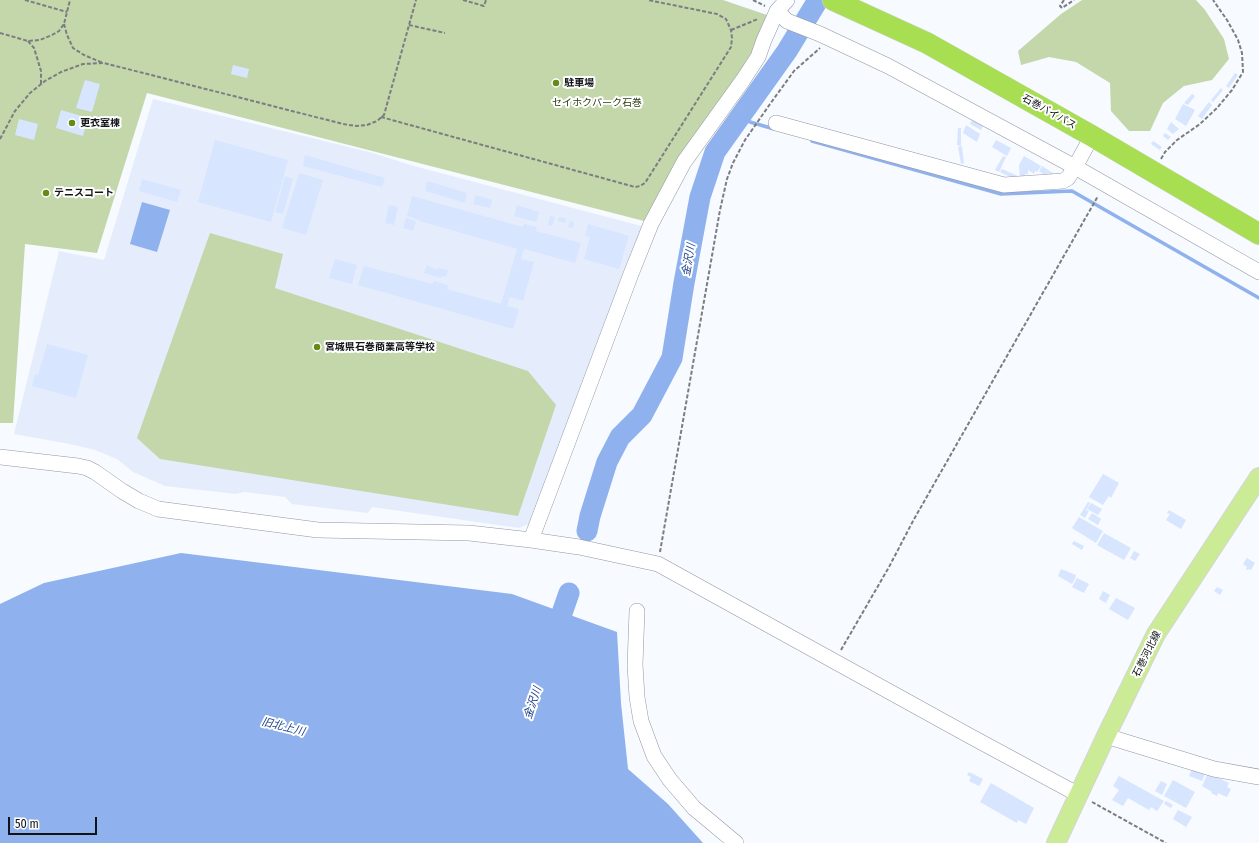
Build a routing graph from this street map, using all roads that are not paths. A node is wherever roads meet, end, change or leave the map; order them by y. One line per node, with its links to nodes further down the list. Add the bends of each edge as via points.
1 (836, 1): 4 (highway, 石巻バイパス, via 927,43)
2 (784, 11): 5 (street, via 826,36 888,66); 10 (street, via 764,40 758,57 743,80 684,162 651,224)
3 (776, 123): 5 (street, via 1004,184 1063,181)
4 (1092, 136): 5 (street); 6 (highway, 石巻バイパス)
5 (1075, 167): 7 (street)
6 (1259, 234)
7 (1259, 272)
8 (0, 456): 10 (street, via 87,468 122,492 158,509 318,530 469,534)
9 (1259, 477): 12 (main road, 石巻河北線, via 1156,634)
10 (531, 540): 14 (street, via 579,546 658,564)
11 (637, 611): 15 (street, via 637,697 641,721 654,756 694,808)
12 (1106, 736): 13 (street, via 1214,769); 14 (main road, 石巻河北線)
13 (1259, 777)
14 (1079, 795): 16 (main road, 石巻河北線)
15 (736, 843)
16 (1056, 843)

